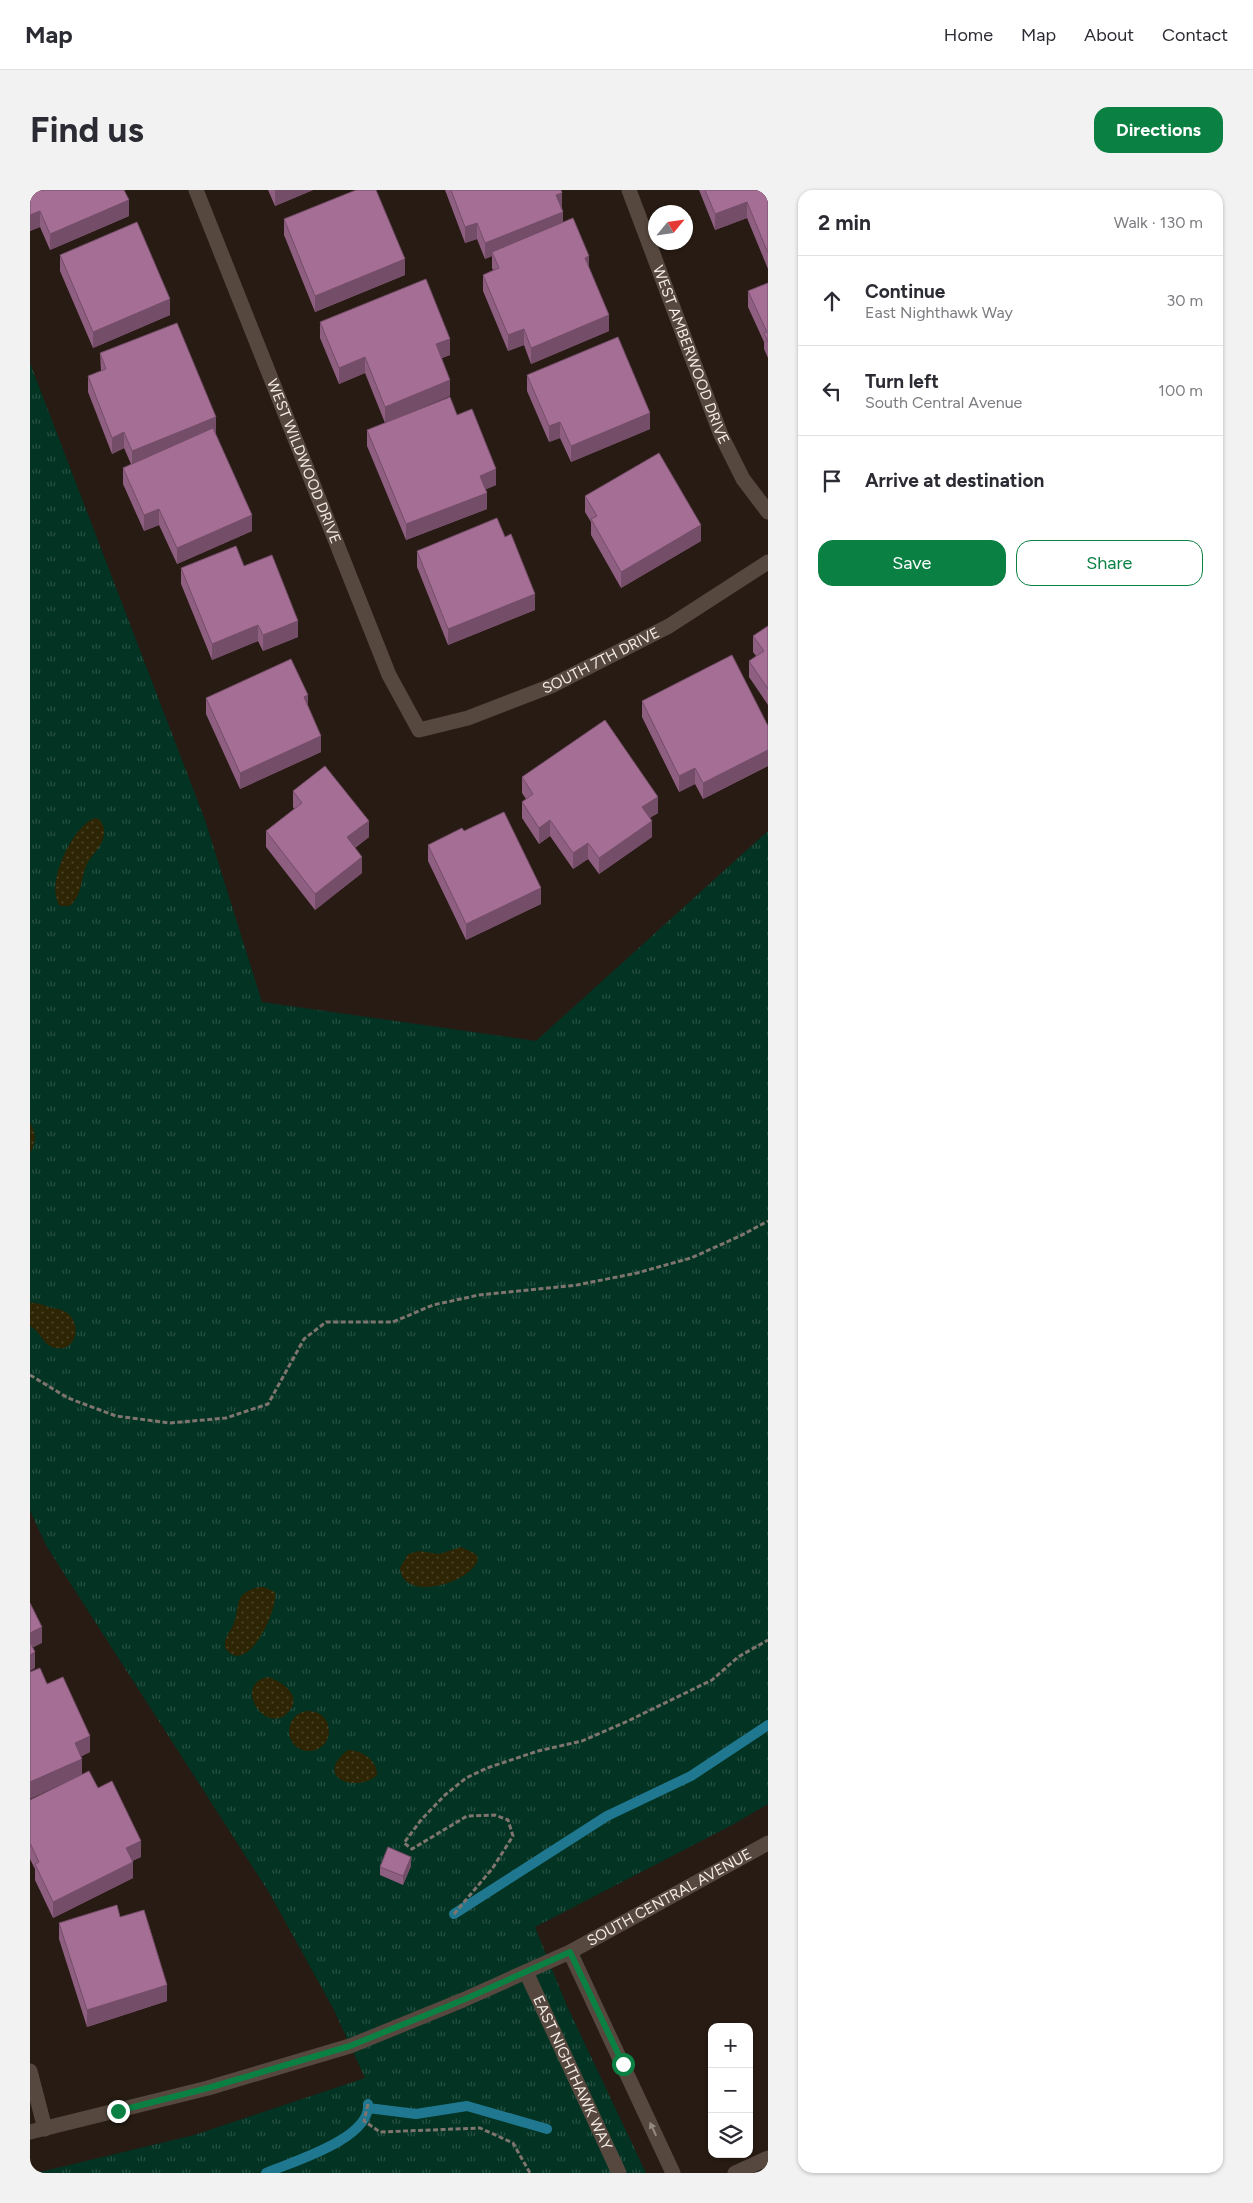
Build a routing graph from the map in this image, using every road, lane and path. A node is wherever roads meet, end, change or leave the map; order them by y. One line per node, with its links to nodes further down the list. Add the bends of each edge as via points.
1 (196, 190): 5 (street, WEST WILDWOOD DRIVE, via 389,675)
2 (629, 190): 3 (street, WEST AMBERWOOD DRIVE, via 721,435 743,479)
3 (768, 512)
4 (768, 562): 5 (street, SOUTH 7TH DRIVE, via 669,626 551,686 468,718)
5 (419, 730)
6 (768, 1221): 7 (path, via 691,1258 637,1273 577,1285 479,1295 433,1305 393,1322 326,1322 304,1339 268,1404 226,1418 170,1423 116,1416 68,1398)
7 (30, 1375)
8 (768, 1640): 10 (path, via 738,1658 712,1680 630,1720 582,1741 487,1768 466,1778 445,1795 404,1843 412,1849 467,1816 494,1815 508,1820 513,1836 492,1869)
9 (768, 1843): 11 (street, SOUTH CENTRAL AVENUE)
10 (454, 1914)
11 (570, 1952): 12 (street, SOUTH CENTRAL AVENUE); 20 (street, one-way to 11)
12 (526, 1972): 15 (street, SOUTH CENTRAL AVENUE, via 350,2046 208,2088); 19 (street, EAST NIGHTHAWK WAY)
13 (30, 2071): 15 (street)
14 (368, 2104): 18 (path, via 364,2121 380,2132 480,2128 513,2143)
15 (45, 2129): 16 (street, SOUTH CENTRAL AVENUE)
16 (30, 2132)
17 (768, 2158): 21 (street)
18 (530, 2173)
19 (619, 2173)
20 (673, 2173)
21 (735, 2173)

